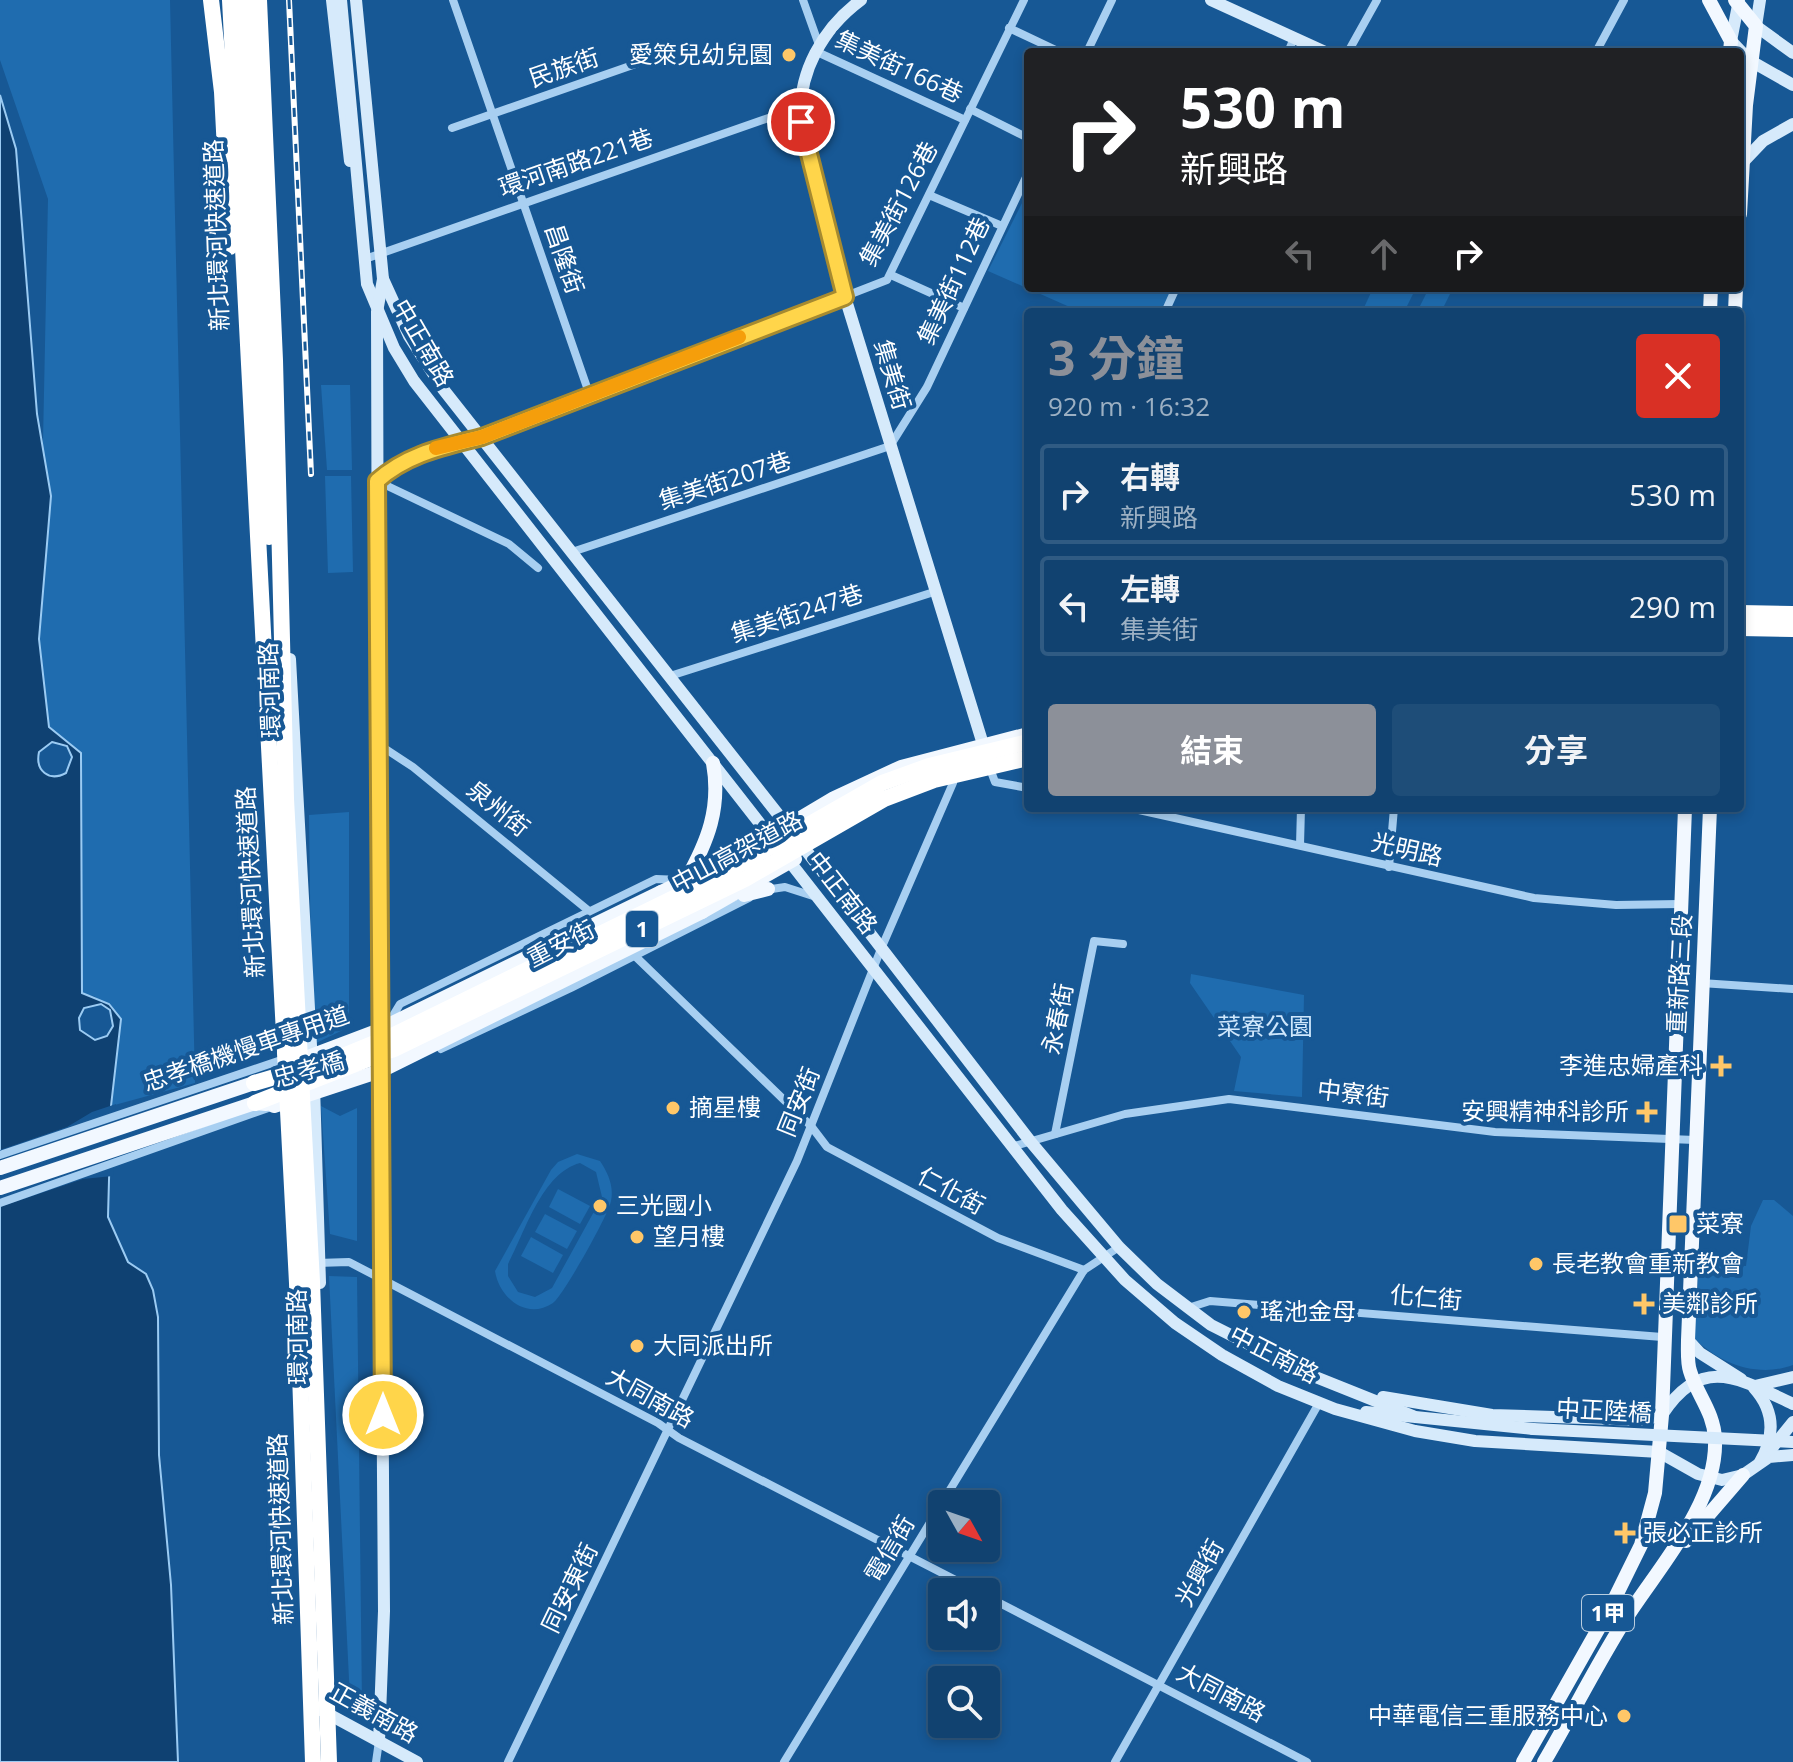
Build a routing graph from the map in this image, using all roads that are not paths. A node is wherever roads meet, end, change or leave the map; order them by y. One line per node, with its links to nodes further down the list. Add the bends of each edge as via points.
1 (211, 0): 57 (highway, bridge, via 230,247)
2 (229, 0): 36 (street, 環河南路); 57 (highway, 新北環河快速道路, bridge)
3 (245, 0): 112 (highway, bridge)
4 (262, 0): 35 (street, 環河南路); 162 (highway, 新北環河快速道路, bridge, via 286,799 312,1282)
5 (332, 0): 51 (street)
6 (341, 0): 51 (street)
7 (356, 0): 50 (street)
8 (453, 0): 39 (street, 昌隆街)
9 (803, 0): 23 (street)
10 (861, 0): 23 (street, 集美街)
11 (1024, 0): 20 (street, 集美街126巷)
12 (1112, 0): 25 (street)
13 (1212, 0): 21 (street)
14 (1377, 0): 28 (street)
15 (1624, 0): 29 (street)
16 (1709, 0): 22 (main road)
17 (1760, 0): 19 (street)
18 (1737, 1): 19 (main road); 22 (street)
19 (1756, 26): 30 (street); 33 (main road)
20 (1009, 28): 24 (street); 38 (street, 集美街126巷)
21 (1294, 38): 26 (street); 27 (street)
22 (1730, 46)
23 (817, 48): 37 (street, 集美街); 40 (street, 集美街166巷)
24 (1052, 48)
25 (1089, 48)
26 (1290, 48)
27 (1316, 48)
28 (1350, 48)
29 (1598, 48)
30 (1793, 53)
31 (1744, 56): 33 (street)
32 (650, 59): 39 (street, 民族街)
33 (1749, 60): 34 (street); 44 (main road)
34 (1793, 85)
35 (270, 104): 36 (street); 111 (street, 環河南路, via 294,747)
36 (233, 107): 112 (street, 環河南路, via 260,699)
37 (800, 107): 48 (street, 環河南路221巷); 54 (street, 集美街)
38 (970, 109): 40 (street, 集美街126巷); 43 (street)
39 (492, 114): 42 (street, 民族街); 48 (street, 昌隆街)
40 (965, 120): 47 (street, 集美街126巷)
41 (1793, 124): 45 (street, via 1763,141)
42 (452, 128)
43 (1024, 136)
44 (1744, 145)
45 (1744, 161)
46 (1024, 181): 49 (street, 集美街112巷)
47 (929, 195): 49 (street); 52 (street, 集美街126巷)
48 (523, 203): 50 (street, 環河南路221巷); 58 (street, 昌隆街)
49 (1002, 226): 55 (street, 集美街112巷)
50 (381, 253): 51 (street, 環河南路221巷); 53 (street)
51 (365, 259): 56 (street, 中正南路)
52 (891, 275): 54 (street, 集美街126巷); 55 (street)
53 (383, 279): 56 (street); 59 (street, 中正南路, via 425,363)
54 (845, 297): 58 (street, 集美街126巷); 61 (street, 集美街)
55 (964, 308): 61 (street, 集美街112巷, via 927,387)
56 (377, 312): 60 (street, 中正南路, via 414,381); 62 (street)
57 (246, 342): 161 (highway, 新北環河快速道路, bridge, via 297,1283)
58 (590, 396): 59 (street, 集美街126巷)
59 (482, 437): 60 (street, 集美街126巷); 63 (street, 中正南路)
60 (463, 442): 62 (street, 集美街126巷, via 396,464); 76 (street, 中正南路)
61 (890, 446): 63 (street, 集美街207巷); 65 (street, 集美街)
62 (377, 481): 64 (street, via 509,544); 73 (street)
63 (572, 552): 70 (street, 中正南路)
64 (538, 568)
65 (937, 591): 70 (street, 集美街247巷); 74 (street, 集美街)
66 (1744, 612): 67 (highway)
67 (1793, 613)
68 (1744, 629): 69 (highway)
69 (1793, 630)
70 (670, 676): 86 (street, 中正南路)
71 (1024, 735): 74 (main road, 重安街 / 1)
72 (1024, 743): 113 (highway, 中山高架道路 / 1, bridge, via 882,783 721,875 392,1036)
73 (378, 744): 97 (street, 泉州街, via 426,776); 109 (street)
74 (983, 744): 78 (street, 集美街); 86 (main road, 重安街 / 1, via 901,767 834,798)
75 (1024, 759): 114 (highway, 中山高架道路 / 1, bridge, via 945,777 884,799 745,879 394,1049)
76 (713, 763): 87 (street, 中正南路); 93 (main road, via 713,822)
77 (1024, 767): 78 (main road, 重安街 / 1)
78 (992, 774): 79 (main road, 重安街 / 1); 80 (street, via 995,782)
79 (953, 783): 89 (main road, 重安街 / 1, via 879,810); 99 (street, 同安街)
80 (1024, 787)
81 (1148, 812): 88 (street, 光明路)
82 (1301, 812): 88 (street)
83 (1394, 812): 92 (street)
84 (1685, 812): 96 (main road, 重新路三段 / 1甲)
85 (1710, 812): 104 (main road, 重新路三段 / 1甲)
86 (788, 827): 87 (main road, 重安街 / 1); 89 (street, 中正南路)
87 (771, 837): 90 (main road, 重安街 / 1); 91 (street, 中正南路)
88 (1300, 845): 92 (street, 光明路)
89 (807, 851): 91 (main road, 重安街 / 1); 99 (street, 中正南路)
90 (735, 857): 93 (main road, 重安街 / 1); 106 (street, 重安街, via 710,877)
91 (790, 862): 94 (main road, 重安街 / 1); 95 (street, 中正南路)
92 (1389, 867): 96 (street, 光明路, via 1534,898)
93 (686, 880): 97 (street, 重安街, via 656,879); 100 (main road, 忠孝橋 / 1, bridge)
94 (765, 884): 95 (street, 重安街, via 799,890); 101 (street, 重安街); 107 (street, 重安街, via 700,899); 115 (main road, 忠孝橋 / 1, bridge, via 383,1070)
95 (820, 901): 102 (street, 中正南路)
96 (1680, 904): 118 (main road, 重新路三段 / 1甲)
97 (589, 911): 103 (street, 重安街)
98 (1123, 944): 117 (street, 永春街, via 1094,941)
99 (881, 949): 102 (street, 同安街); 120 (street, 中正南路)
100 (543, 950): 113 (main road, 忠孝橋 / 1, bridge); 122 (street, 忠孝橋機慢車專用道, bridge, via 519,954 346,1036)
101 (635, 956): 108 (street, 重安街); 116 (street)
102 (875, 971): 116 (street, 同安街); 121 (street, 中正南路)
103 (447, 982): 106 (street); 109 (street, 重安街, via 400,1004)
104 (1701, 983): 105 (street); 119 (main road, 重新路三段 / 1甲)
105 (1793, 989)
106 (456, 1000): 107 (street); 109 (street, 重安街)
107 (464, 1017): 108 (street); 110 (street, 重安街)
108 (473, 1034): 110 (street, 重安街, via 399,1068)
109 (379, 1038): 110 (street); 111 (street, 重安街, via 332,1057)
110 (380, 1059): 111 (street, 重安街, via 339,1074); 132 (street)
111 (313, 1073): 112 (street, 重安街); 124 (street, 環河南路)
112 (288, 1080): 124 (highway, via 306,1158); 129 (street, 環河南路)
113 (254, 1083): 123 (main road, 忠孝橋 / 1)
114 (255, 1103): 115 (main road, 忠孝橋 / 1, bridge); 125 (main road, 忠孝橋 / 1)
115 (274, 1106): 126 (street)
116 (811, 1126): 131 (street, 仁化街, via 827,1147 998,1238); 146 (street, 同安街)
117 (1055, 1134): 118 (street, 中寮街, via 1125,1114 1229,1099 1495,1132); 120 (street, 中寮街)
118 (1670, 1139): 119 (street, 中寮街); 134 (main road, 重新路三段 / 1甲)
119 (1695, 1140): 135 (main road, 重新路三段 / 1甲)
120 (1030, 1141): 121 (street, 中寮街); 127 (street, 中正南路)
121 (1011, 1147): 128 (street, 中正南路)
122 (0, 1155)
123 (0, 1168)
124 (315, 1170): 130 (street, 環河南路)
125 (0, 1188)
126 (0, 1203)
127 (1119, 1247): 128 (street, 電信街); 133 (street, 中正南路)
128 (1102, 1257): 131 (street, 電信街); 140 (street, 中正南路, via 1199,1340 1278,1386)
129 (296, 1263): 130 (street, 大同南路); 158 (street, 環河南路)
130 (319, 1263): 132 (street, 大同南路, via 349,1262); 159 (street, 環河南路, via 322,1494)
131 (1084, 1270): 153 (street, 電信街)
132 (382, 1279): 146 (street, 大同南路); 160 (street, via 384,1611)
133 (1187, 1308): 134 (street, 化仁街, via 1210,1301); 139 (street, 中正南路, via 1272,1358)
134 (1662, 1337): 143 (main road, 重新路三段 / 1甲)
135 (1688, 1340): 137 (main road, 重新路三段 / 1甲); 138 (street)
136 (1793, 1377): 138 (street)
137 (1694, 1380): 138 (street, via 1707,1375); 143 (street); 152 (main road, 重新路三段 / 1甲, via 1713,1422)
138 (1746, 1382): 141 (street); 150 (street, via 1763,1398 1772,1431)
139 (1353, 1391): 143 (street, 中正南路, via 1492,1415 1632,1421); 144 (street, 中正南路)
140 (1319, 1403): 142 (street, 中正南路); 157 (street, 光興街)
141 (1793, 1404)
142 (1335, 1409): 144 (street, 中正南路); 148 (street, 中正南路, via 1475,1441)
143 (1662, 1415): 148 (main road, 重新路三段 / 1甲)
144 (1413, 1416): 147 (street, 中正陸橋, bridge, via 1533,1429)
145 (1793, 1422): 150 (street)
146 (667, 1430): 153 (street, 大同南路); 166 (street, 同安東街)
147 (1793, 1442)
148 (1659, 1452): 152 (street); 170 (main road, 重新路三段 / 1甲, via 1655,1493 1638,1553)
149 (1793, 1455): 150 (street)
150 (1759, 1463): 151 (street)
151 (1743, 1475): 152 (street); 154 (main road)
152 (1709, 1479): 154 (main road, 重新路三段 / 1甲)
153 (909, 1557): 155 (street, 大同南路); 167 (street, 電信街)
154 (1658, 1575): 171 (main road, 重新路三段 / 1甲, via 1623,1622)
155 (951, 1578)
156 (1000, 1603): 157 (street, 大同南路)
157 (1161, 1683): 168 (street, 光興街); 169 (street, 大同南路)
158 (309, 1703): 159 (street, 正義南路); 161 (street, 環河南路)
159 (334, 1716): 160 (street, 正義南路); 163 (street, 環河南路)
160 (379, 1741): 164 (street); 165 (street, 正義南路)
161 (312, 1762)
162 (329, 1762)
163 (336, 1762)
164 (376, 1762)
165 (417, 1762)
166 (508, 1762)
167 (784, 1762)
168 (1115, 1762)
169 (1307, 1762)
170 (1523, 1762)
171 (1544, 1762)

